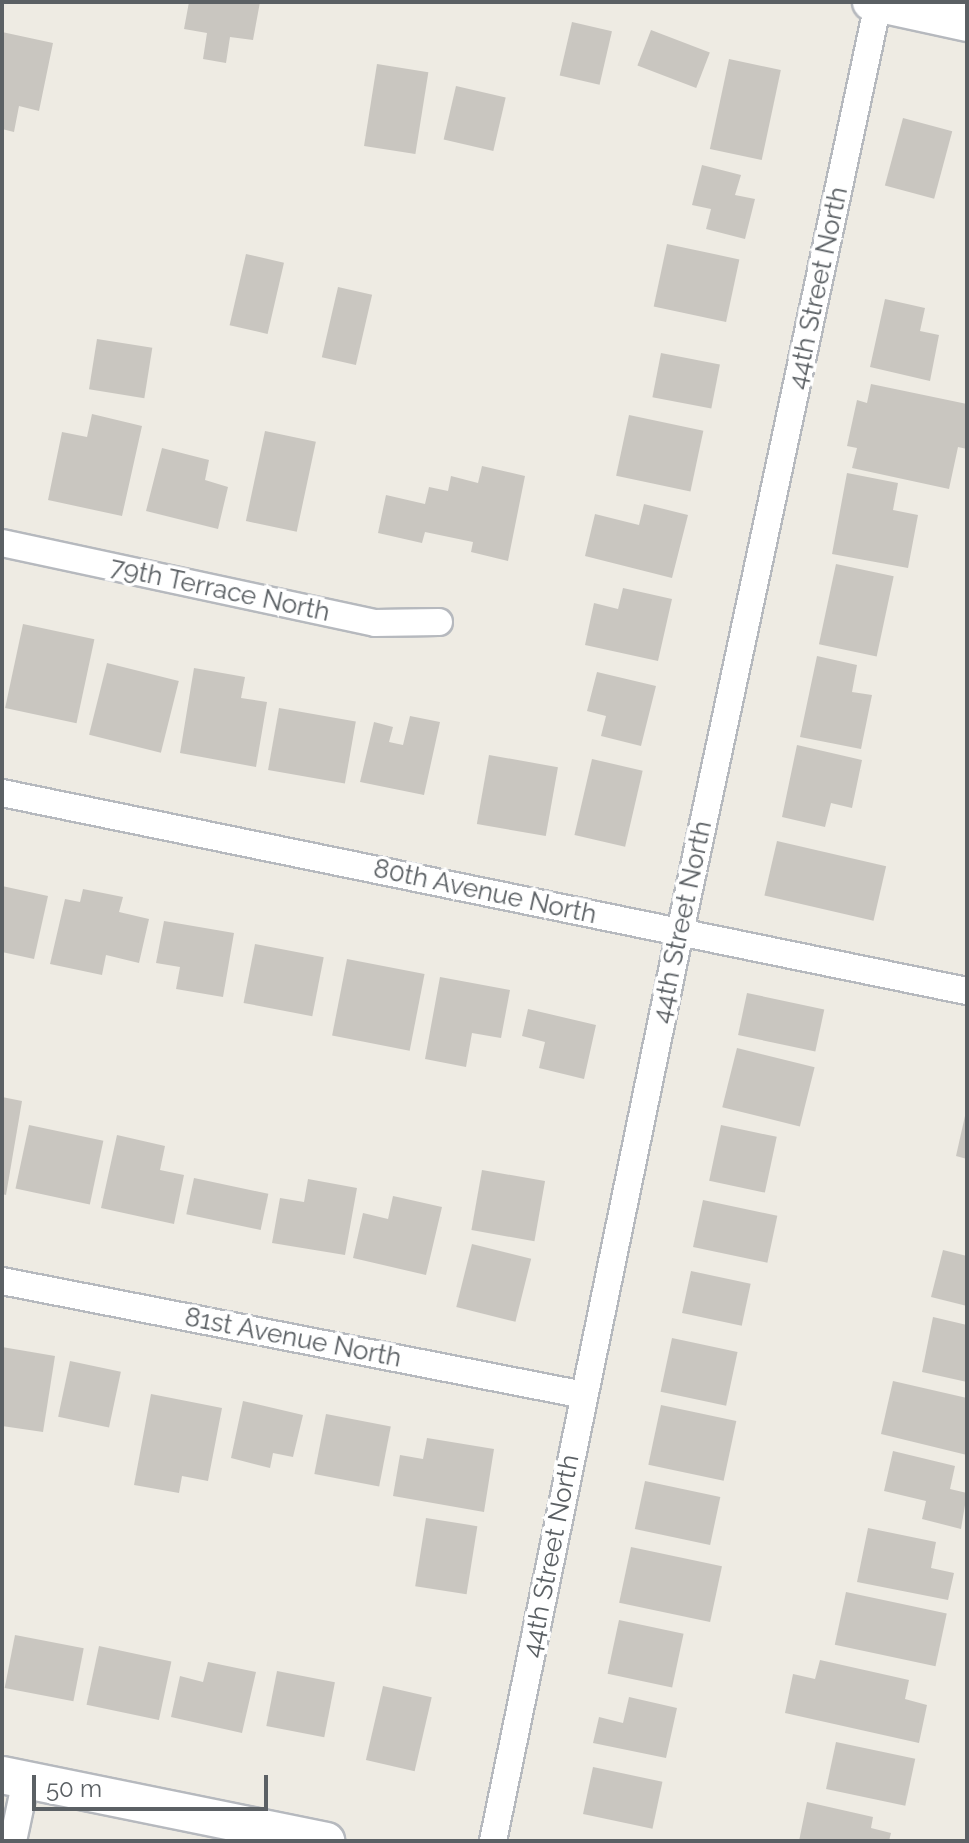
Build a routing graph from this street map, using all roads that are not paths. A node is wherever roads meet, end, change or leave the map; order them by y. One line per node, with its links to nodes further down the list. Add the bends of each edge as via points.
1 (875, 3): 2 (street); 6 (street, 44th Street North)
2 (967, 23)
3 (2, 543): 4 (street, 79th Terrace North, via 375,623)
4 (439, 622)
5 (2, 793): 6 (street, 80th Avenue North)
6 (680, 932): 7 (street, 80th Avenue North); 9 (street, 44th Street North)
7 (967, 991)
8 (2, 1281): 9 (street, 81st Avenue North)
9 (584, 1395): 13 (street, 44th Street North)
10 (14, 1777): 11 (street); 12 (street)
11 (13, 1841)
12 (326, 1841)
13 (493, 1841)

